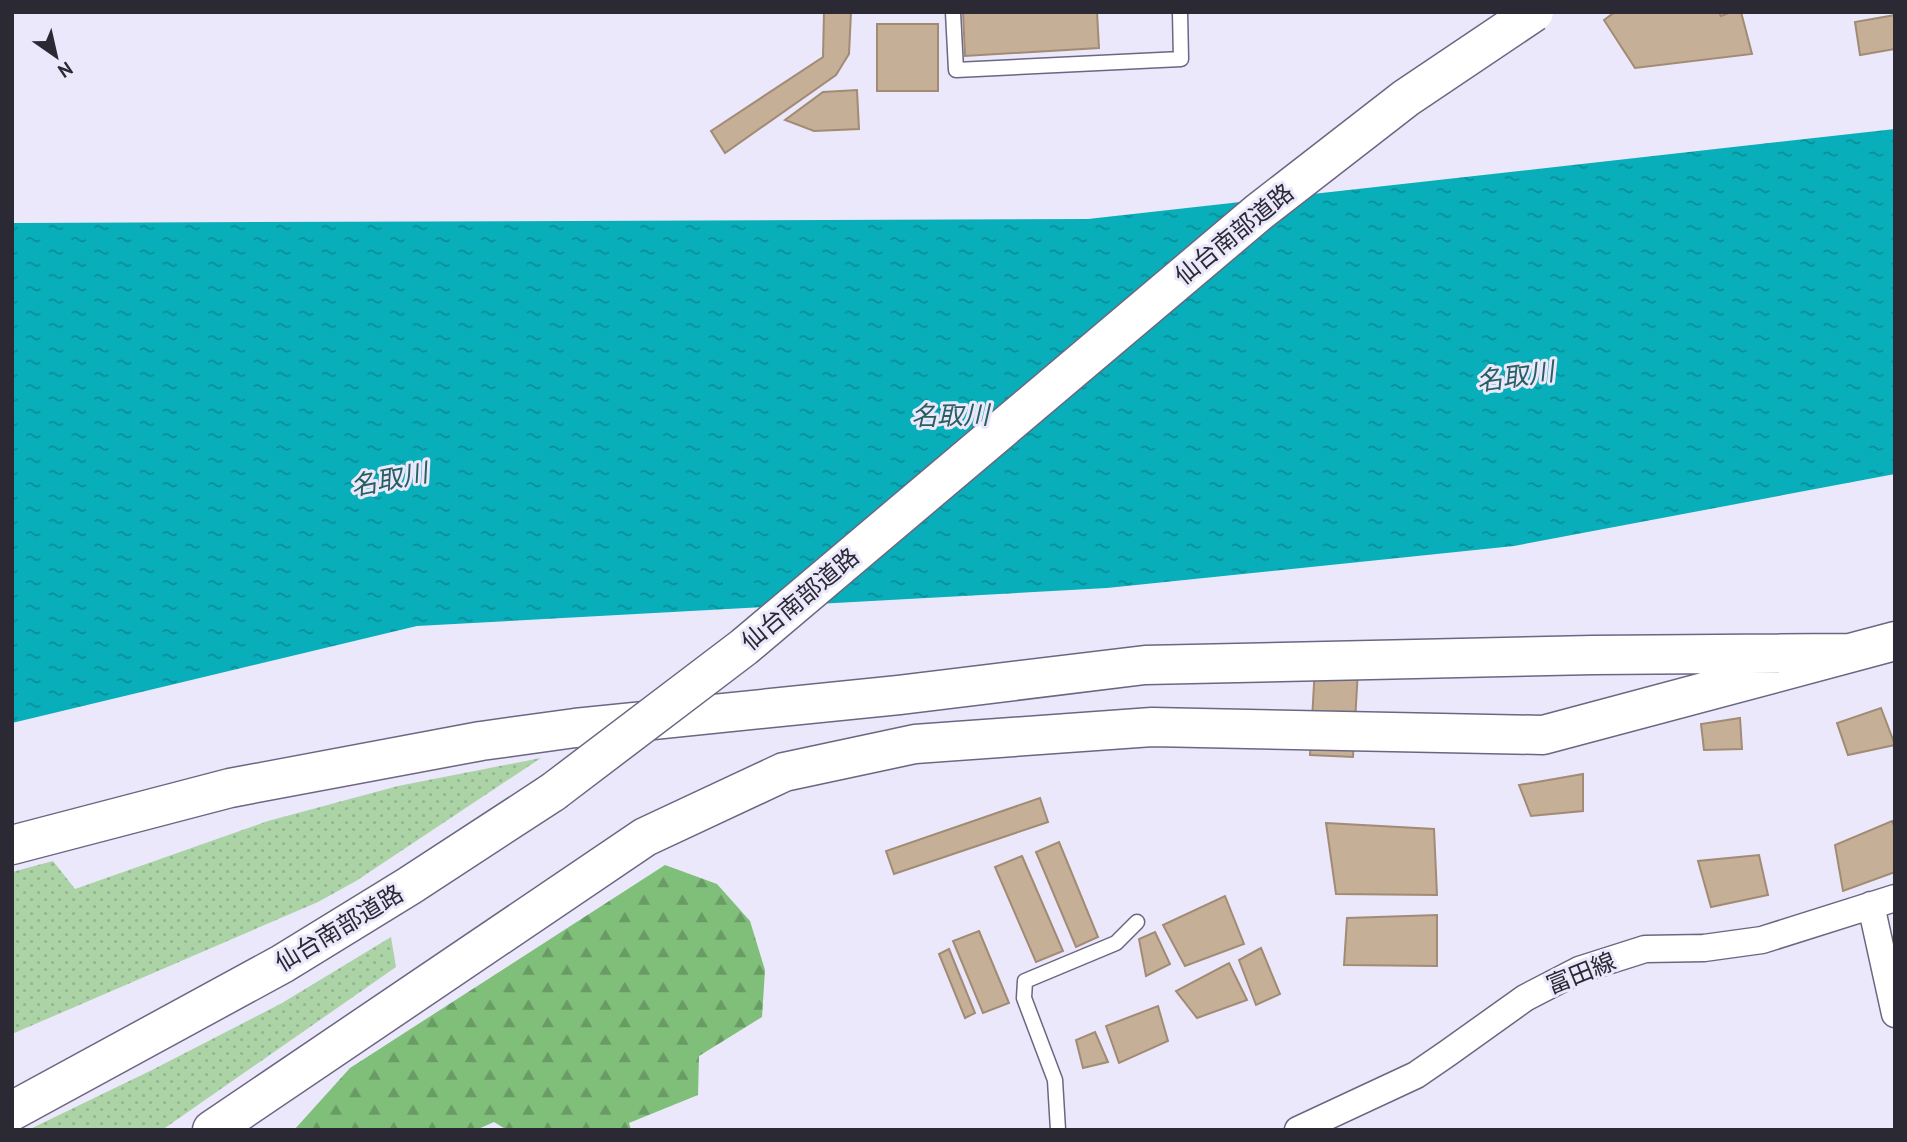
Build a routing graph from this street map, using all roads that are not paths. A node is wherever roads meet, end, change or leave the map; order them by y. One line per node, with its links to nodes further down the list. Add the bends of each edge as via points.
1 (953, 12): 2 (lane, via 956,70 1181,59)
2 (1180, 12)
3 (1534, 12): 10 (highway, 仙台南部道路, bridge, via 1406,99 1259,212 744,647 553,792 282,964)
4 (1895, 641): 5 (highway)
5 (1848, 653): 6 (highway, via 1145,665 481,741 230,788); 11 (highway, via 1543,735 1152,727 915,744 784,772 645,837)
6 (12, 845)
7 (1883, 901): 9 (street); 13 (street, 富田線, via 1762,940 1704,948 1645,948 1579,970 1524,998 1416,1075)
8 (1137, 922): 12 (lane, via 1116,943 1025,981 1024,998 1055,1080)
9 (1895, 1014)
10 (12, 1111)
11 (212, 1130)
12 (1058, 1130)
13 (1298, 1130)

